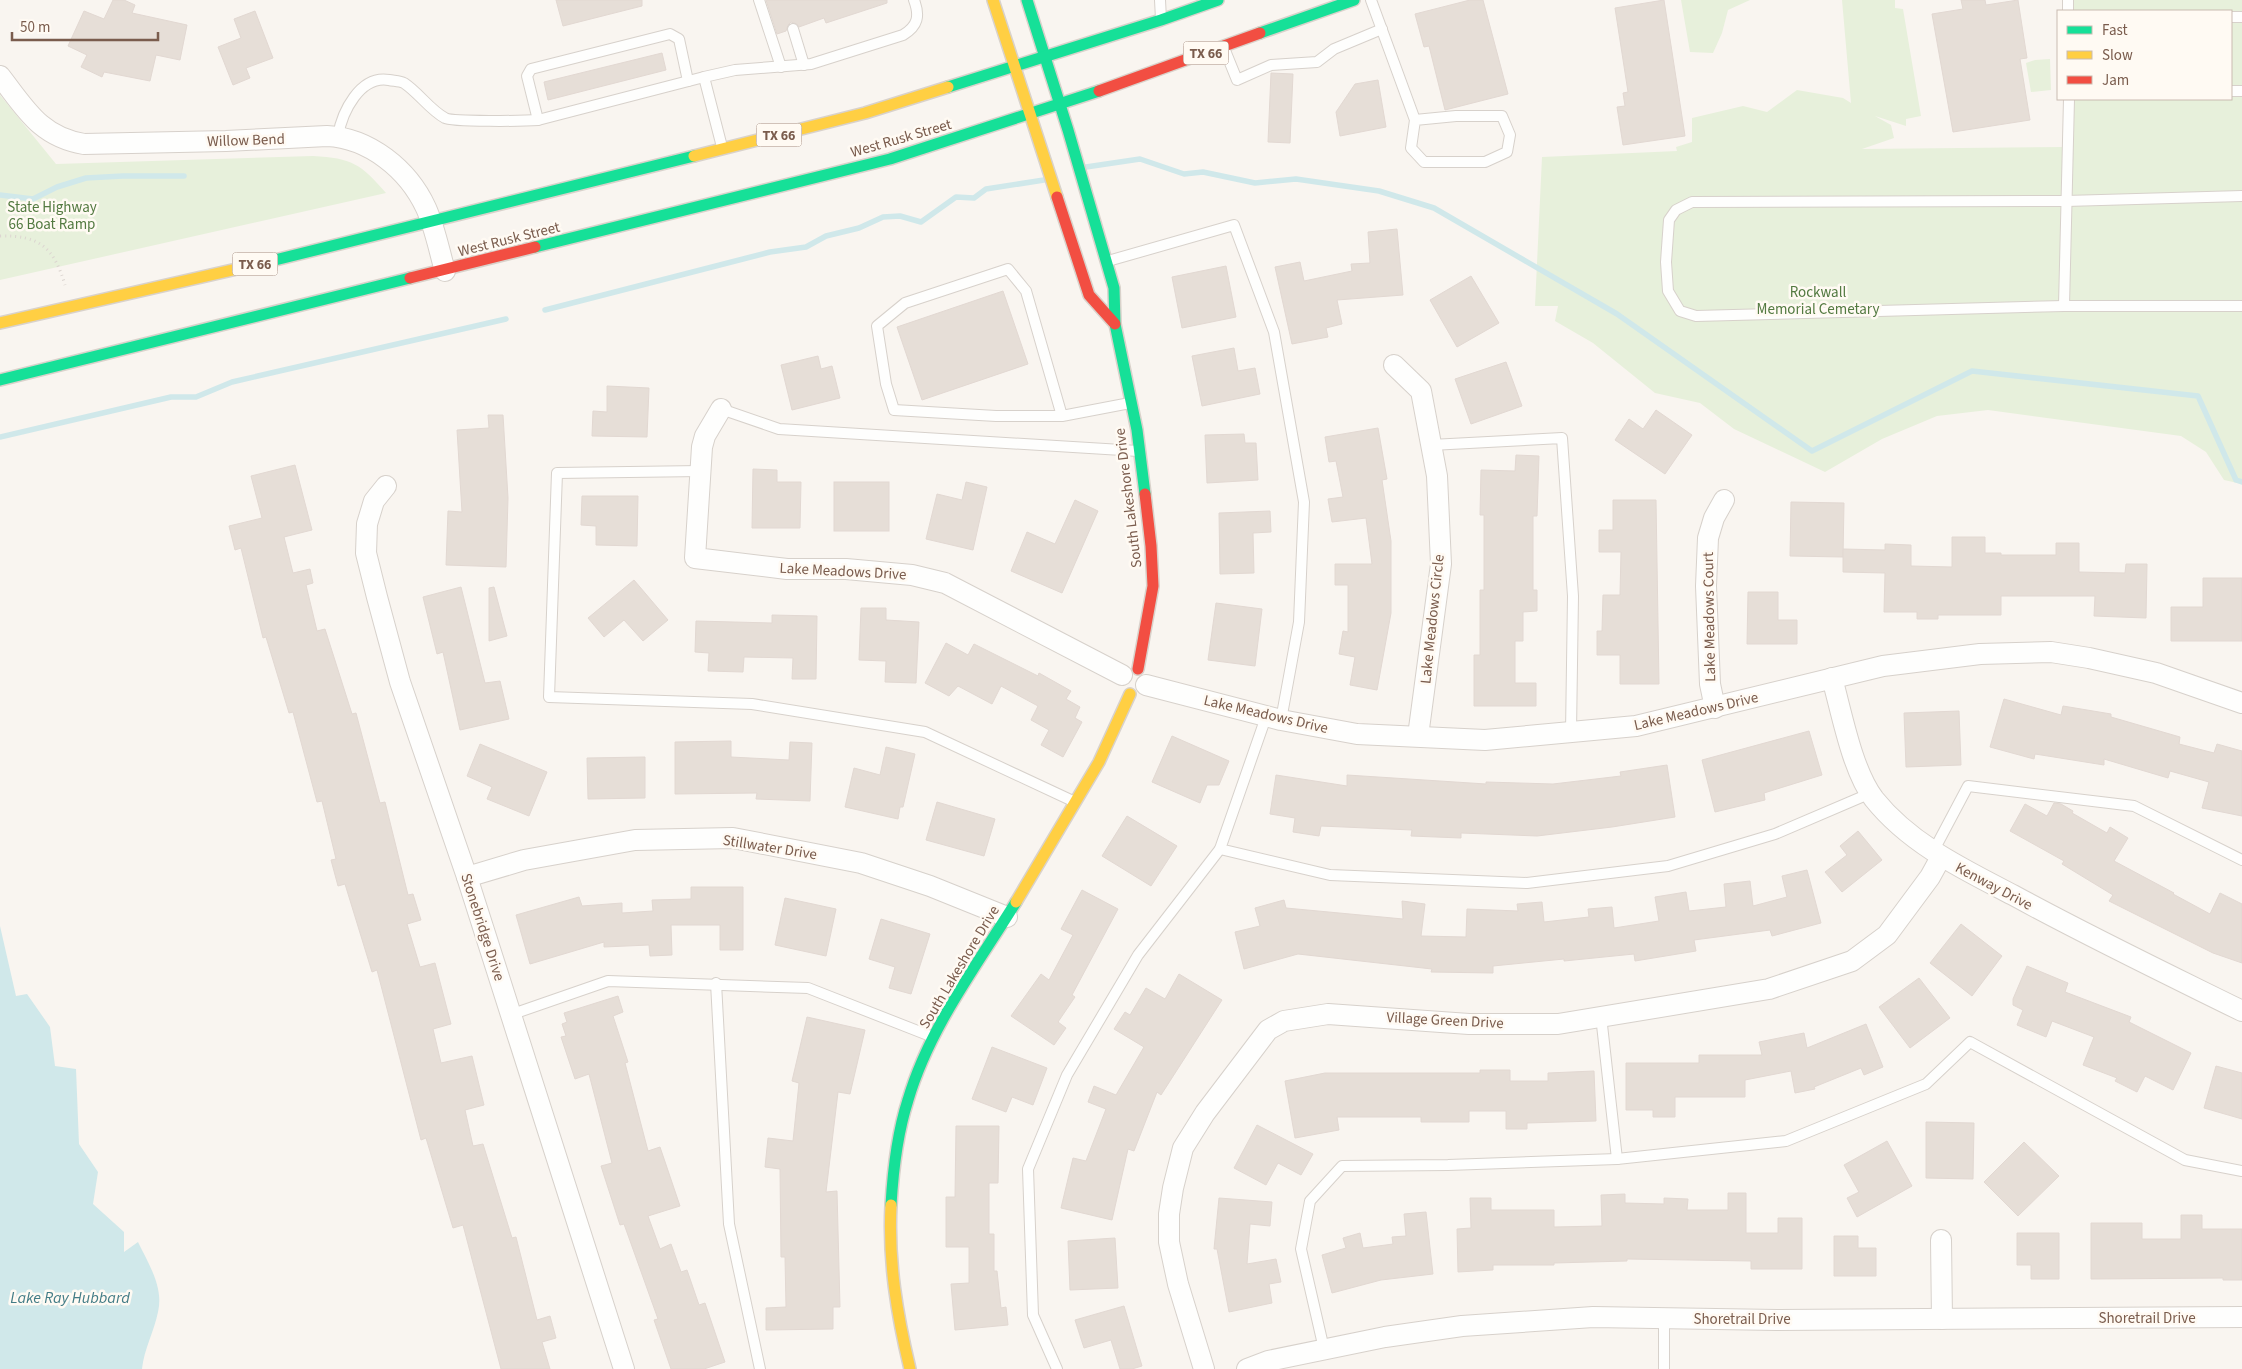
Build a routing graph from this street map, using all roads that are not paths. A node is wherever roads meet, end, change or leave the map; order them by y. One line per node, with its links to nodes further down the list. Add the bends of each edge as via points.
1 (760, 0): 16 (lane)
2 (914, 0): 14 (lane, via 917,20 914,28 903,35)
3 (993, 0): 15 (main road)
4 (1027, 0): 13 (main road, South Lakeshore Drive)
5 (1160, 0): 9 (lane)
6 (1218, 0): 9 (main road, TX 66)
7 (1354, 0): 12 (main road, West Rusk Street / TX 66)
8 (1371, 0): 11 (lane)
9 (1161, 20): 13 (main road, TX 66)
10 (793, 29): 14 (lane)
11 (1382, 30): 12 (lane, via 1334,48 1317,62 1271,65 1236,80); 24 (lane)
12 (1224, 47): 21 (main road, West Rusk Street / TX 66)
13 (1044, 56): 15 (main road, TX 66); 21 (main road, South Lakeshore Drive)
14 (804, 65): 16 (lane)
15 (1014, 65): 22 (main road); 26 (main road, TX 66, via 865,113)
16 (781, 67): 18 (lane, via 735,70)
17 (0, 76): 25 (street, Willow Bend, via 41,127 72,142)
18 (704, 77): 19 (lane); 26 (lane)
19 (688, 81): 23 (lane); 23 (lane, via 679,40 670,34 531,69 527,76)
20 (2069, 100): 28 (lane)
21 (1060, 105): 22 (main road, West Rusk Street / TX 66); 30 (main road, South Lakeshore Drive)
22 (1031, 115): 31 (main road, West Rusk Street / TX 66, via 890,159); 35 (main road, via 1089,295)
23 (538, 120): 25 (lane, via 446,119 403,82 384,79 367,84 352,100 340,123)
24 (1415, 120): 24 (lane, via 1502,116 1510,136 1507,152 1485,162 1424,162 1411,148)
25 (338, 136): 29 (street, Willow Bend, via 368,148 400,171 417,192)
26 (723, 149): 29 (main road, TX 66)
27 (2242, 196): 28 (lane)
28 (2066, 201): 32 (lane); 32 (lane, via 1692,202 1676,210 1669,220 1666,262 1668,291 1680,311 1696,316)
29 (431, 221): 31 (street, Willow Bend); 34 (main road, TX 66)
30 (1107, 262): 35 (main road, South Lakeshore Drive, via 1114,288); 50 (lane, via 1234,225 1274,332 1304,502 1299,622)
31 (445, 271): 37 (main road, TX 66)
32 (2064, 306): 33 (lane)
33 (2242, 306)
34 (0, 323)
35 (1115, 324): 38 (main road, South Lakeshore Drive)
36 (1394, 365): 41 (street, Lake Meadows Circle, via 1421,391)
37 (0, 380)
38 (1131, 402): 40 (lane); 42 (main road, South Lakeshore Drive)
39 (721, 409): 42 (lane, via 779,429); 43 (street, Lake Meadows Drive, via 705,436)
40 (1062, 416): 40 (lane, via 894,410 886,384 877,326 905,303 1008,269 1026,291)
41 (1431, 445): 51 (lane, via 1562,438 1573,596); 52 (street, Lake Meadows Circle, via 1437,476 1441,564)
42 (1139, 451): 47 (main road, South Lakeshore Drive, via 1153,586)
43 (700, 471): 47 (street, Lake Meadows Drive, via 694,558 787,569 846,569 912,575 945,583); 54 (lane, via 557,473 549,697 752,704 926,732)
44 (386, 486): 58 (street, Stonebridge Drive, via 374,502 367,524 366,553 400,682)
45 (1724, 500): 49 (street, Lake Meadows Court, via 1708,538 1706,586 1710,684)
46 (1832, 678): 48 (street, Lake Meadows Drive, via 1902,663 1980,654 2051,652 2156,674); 49 (street, Lake Meadows Drive); 53 (street, Kenway Drive, via 1858,770)
47 (1134, 681): 50 (street, Lake Meadows Drive); 54 (main road, South Lakeshore Drive, via 1113,737)
48 (2242, 703)
49 (1715, 708): 51 (street, Lake Meadows Drive, via 1636,726)
50 (1273, 719): 52 (street, Lake Meadows Drive, via 1357,734); 55 (lane)
51 (1571, 732): 52 (street, Lake Meadows Drive, via 1485,740)
52 (1418, 736)
53 (1871, 793): 55 (lane, via 1775,834 1668,866 1527,883 1330,875); 56 (street, Kenway Drive, via 1895,820)
54 (1076, 803): 59 (main road, South Lakeshore Drive)
55 (1220, 849): 75 (lane, via 1138,955 1067,1075 1028,1169 1033,1314)
56 (1937, 854): 57 (lane, via 1968,786 2134,806); 61 (street, Kenway Drive, via 2047,914); 63 (street, Village Green Drive, via 1930,877 1887,935 1852,960 1769,989)
57 (2242, 860)
58 (467, 877): 59 (street, Stillwater Drive, via 524,860 635,840 733,838 861,863); 62 (street, Stonebridge Drive)
59 (1007, 917): 64 (main road, South Lakeshore Drive, via 950,1006)
60 (716, 984): 62 (lane, via 608,981); 64 (lane, via 808,988); 73 (lane, via 729,1224)
61 (2242, 1011)
62 (510, 1015): 72 (street, Stonebridge Drive)
63 (1601, 1016): 65 (lane); 76 (street, Village Green Drive, via 1558,1024 1469,1024 1328,1014 1284,1021 1268,1030 1183,1148 1173,1188 1169,1242)
64 (934, 1038): 74 (main road, South Lakeshore Drive, via 920,1066 893,1164 891,1254 896,1306)
65 (1617, 1159): 66 (lane, via 1786,1141 1926,1084 1970,1042 2185,1160); 71 (lane, via 1342,1166 1310,1201 1301,1249)
66 (2242, 1171)
67 (1941, 1240): 70 (street)
68 (2242, 1317): 70 (street, Shoretrail Drive)
69 (1664, 1318): 70 (street, Shoretrail Drive); 71 (street, Shoretrail Drive, via 1593,1318 1462,1326 1385,1336); 78 (lane)
70 (1942, 1319)
71 (1324, 1349): 77 (street, Shoretrail Drive)
72 (624, 1369)
73 (760, 1369)
74 (910, 1369)
75 (1057, 1369)
76 (1204, 1369)
77 (1247, 1369)
78 (1664, 1369)

